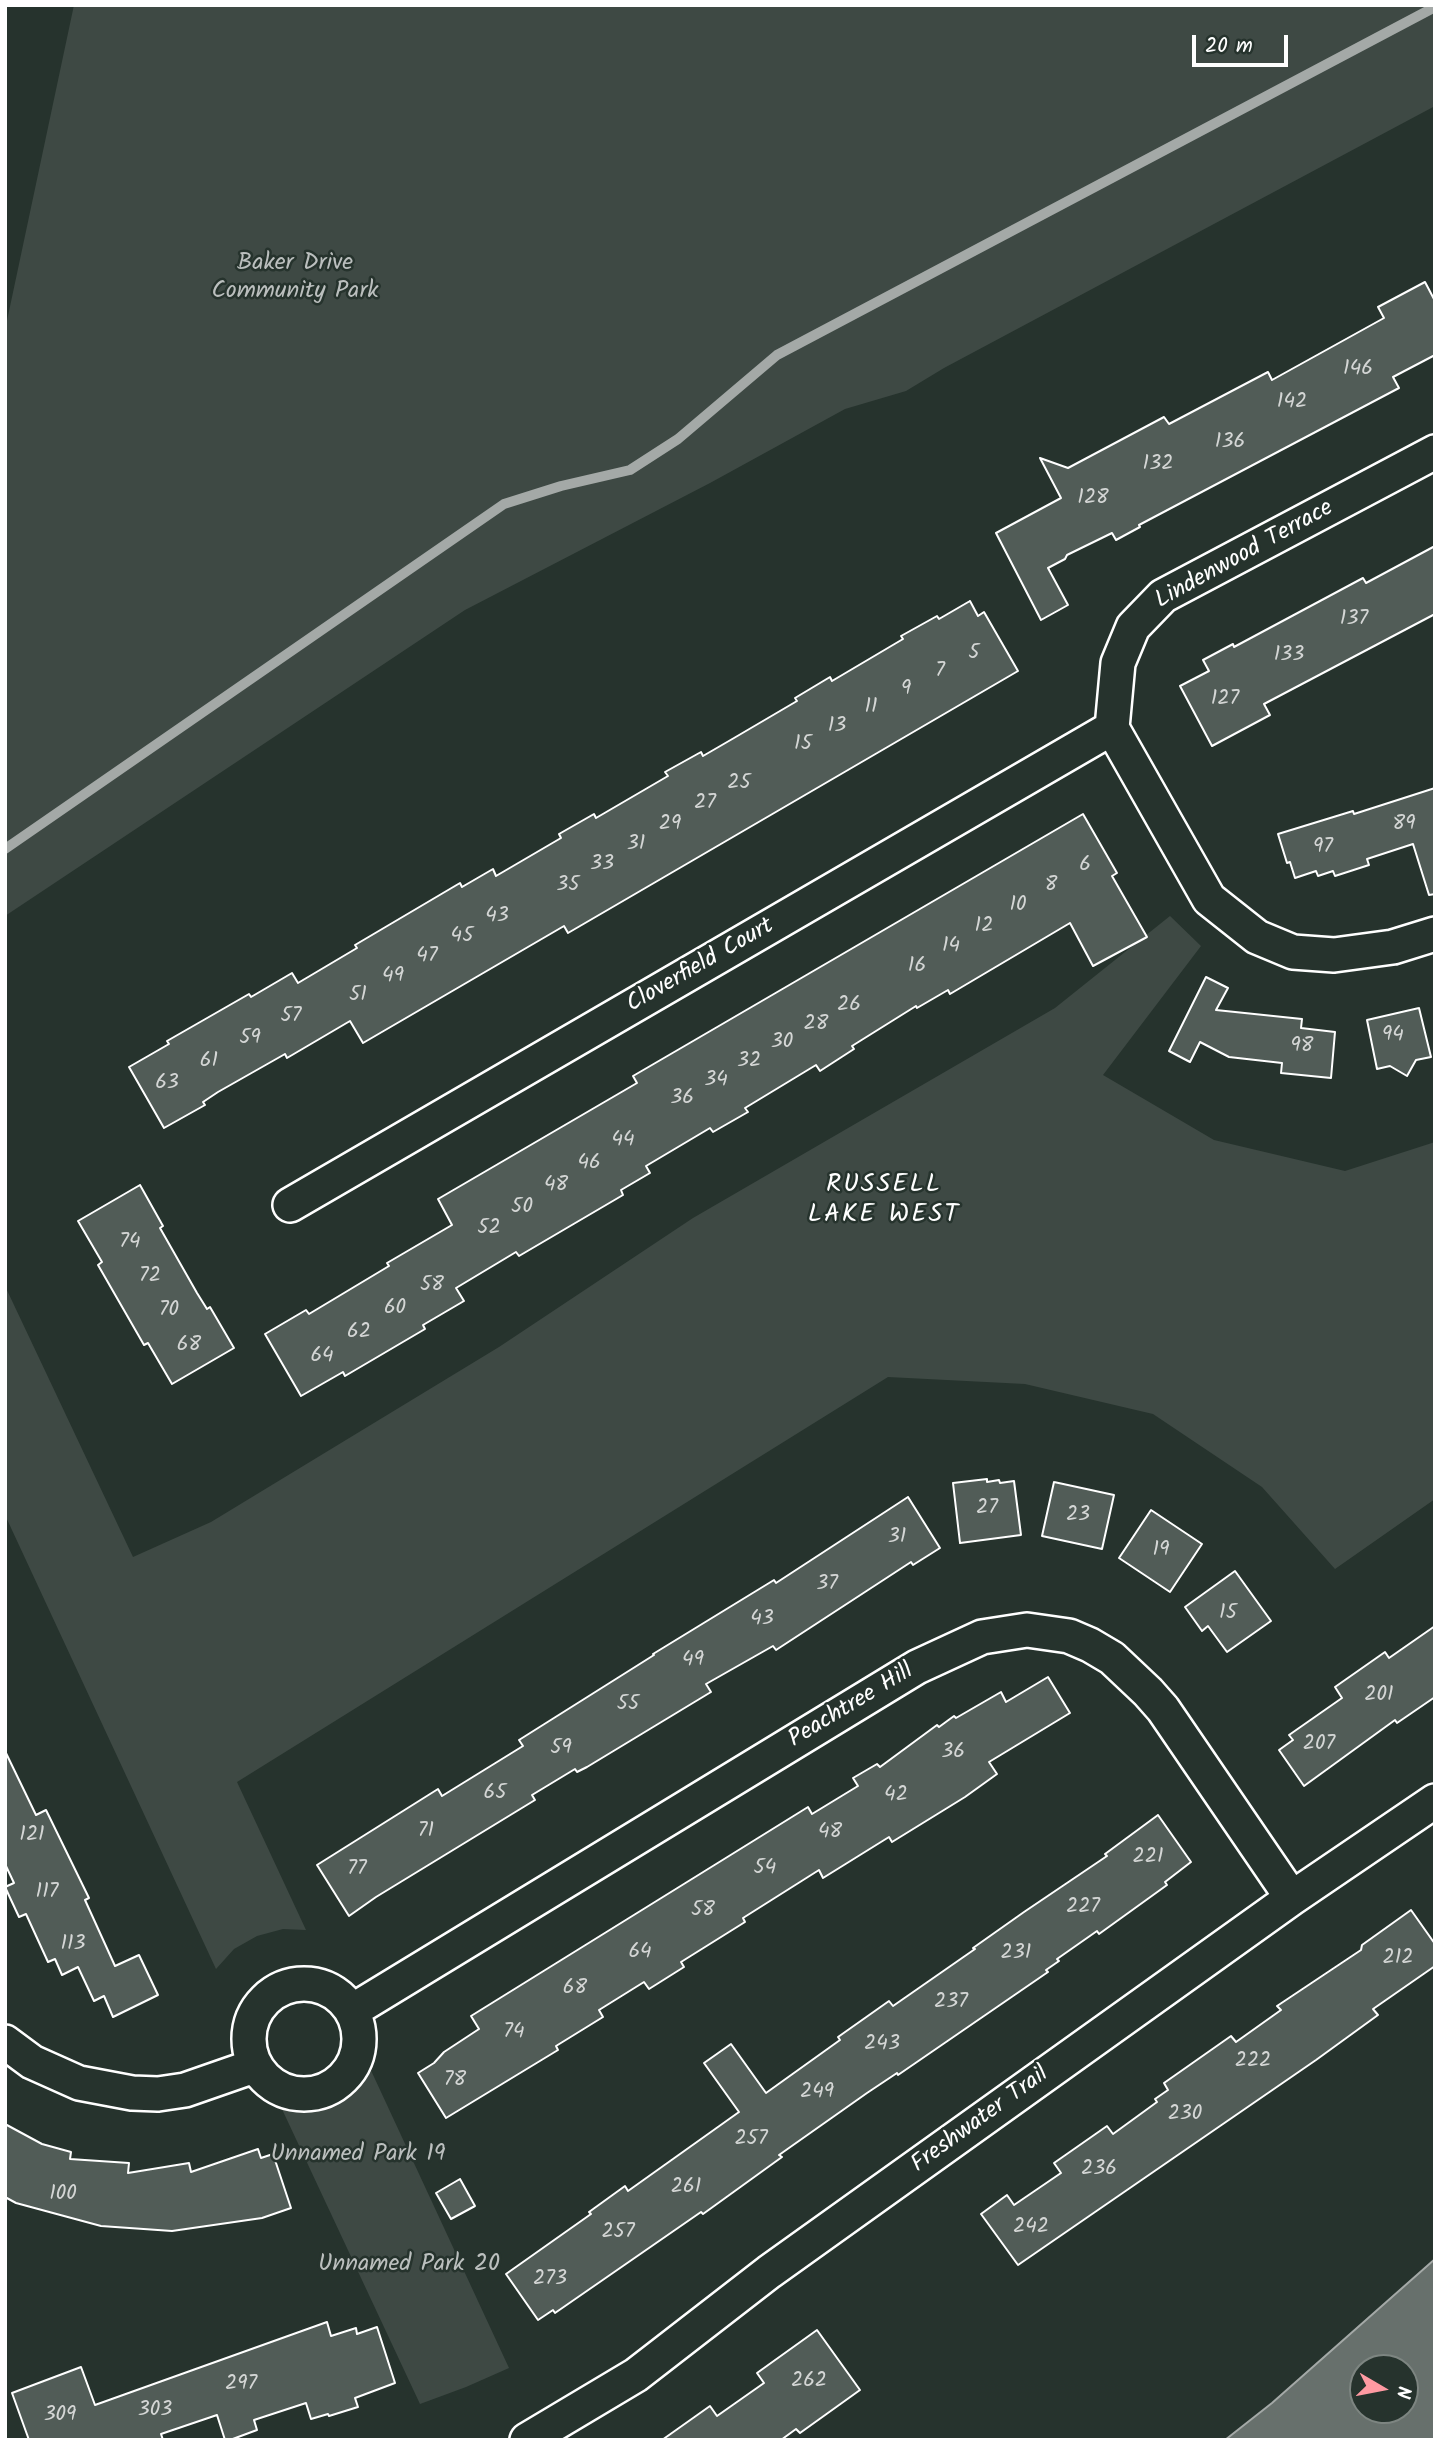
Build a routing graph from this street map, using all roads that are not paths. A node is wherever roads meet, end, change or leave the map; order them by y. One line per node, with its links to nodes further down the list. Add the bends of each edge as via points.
1 (1435, 452): 2 (street, Lindenwood Terrace, via 1163,596 1133,627 1118,663)
2 (1112, 728): 3 (street, via 1209,899 1257,937 1293,951 1334,955 1393,947); 4 (street, Cloverfield Court)
3 (1435, 934)
4 (290, 1205)
5 (1435, 1801): 6 (street, Freshwater Trail)
6 (1292, 1898): 7 (street, Peachtree Hill, via 1148,1692 1112,1658 1090,1645 1069,1636 1027,1630 982,1637 917,1667); 10 (street, Freshwater Trail, via 769,2272 636,2375)
7 (352, 2011): 9 (street, via 323,1987 285,1986 256,2010 248,2028); 9 (street, via 359,2028 354,2063 344,2078 329,2088 296,2095 272,2085)
8 (5, 2042): 9 (street, via 32,2062 79,2083 132,2093 185,2090)
9 (254, 2066)
10 (527, 2440)

